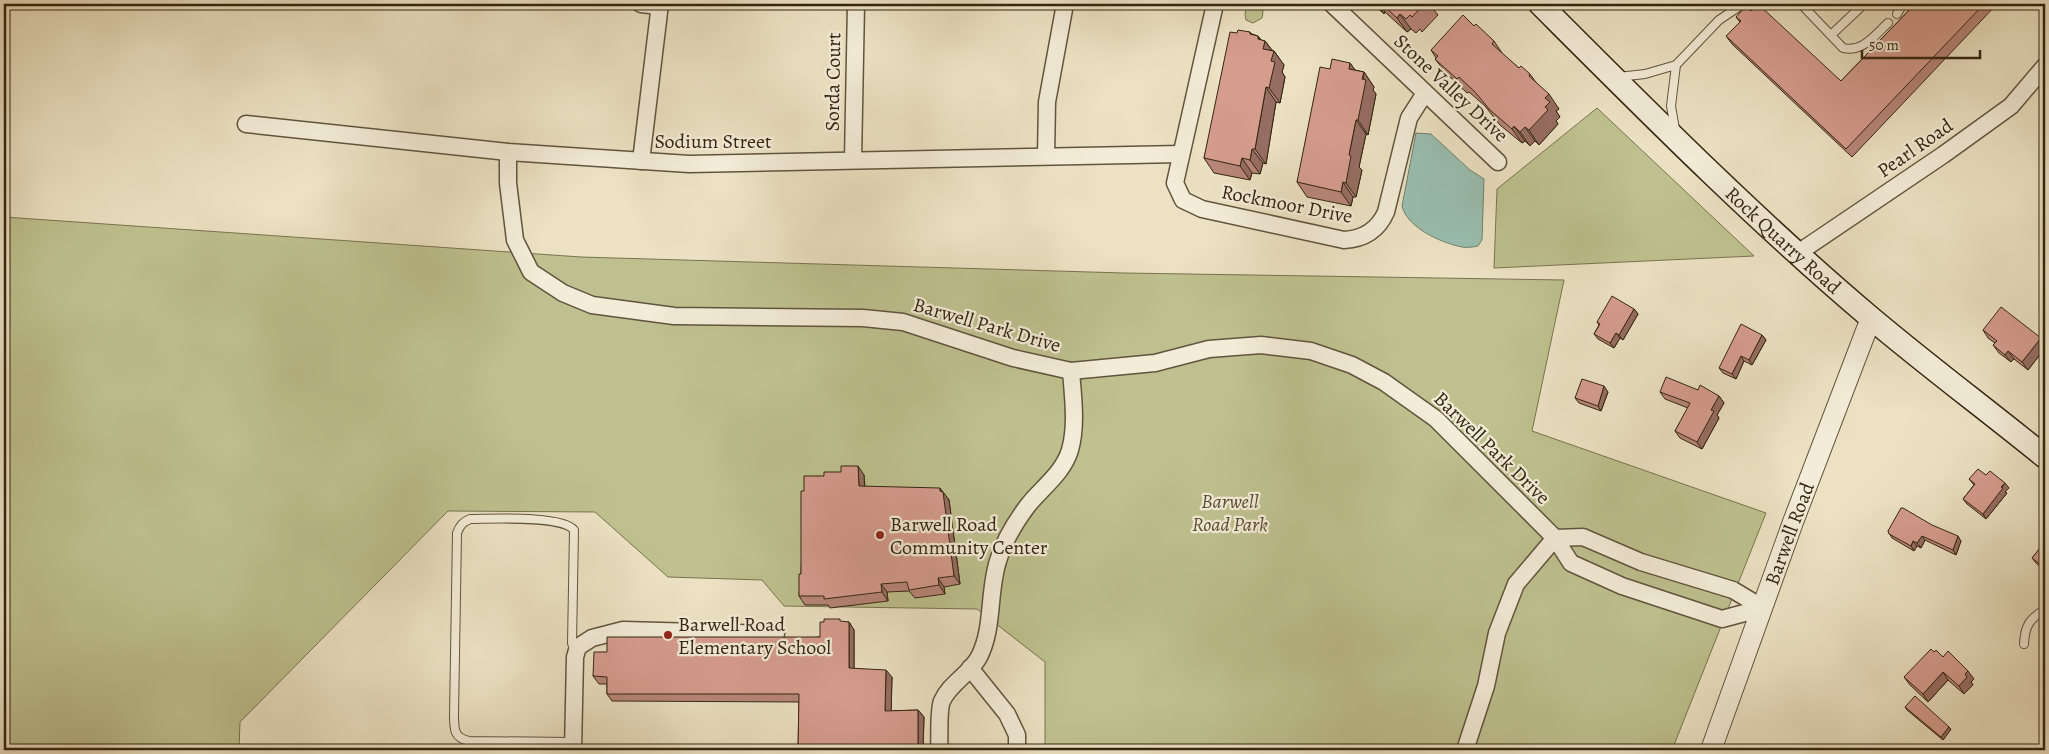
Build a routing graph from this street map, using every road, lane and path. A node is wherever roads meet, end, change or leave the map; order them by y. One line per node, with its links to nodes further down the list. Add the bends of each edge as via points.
1 (642, 4): 11 (street)
2 (856, 4): 24 (street, Sorda Court)
3 (1065, 4): 23 (street, via 1047,102)
4 (1215, 4): 22 (street)
5 (1332, 4): 18 (street, Stone Valley Drive)
6 (1540, 4): 17 (main road, Rock Quarry Road)
7 (1743, 4): 15 (lane, via 1719,20)
8 (1802, 4): 14 (lane)
9 (1864, 4): 14 (lane)
10 (1903, 4): 12 (lane)
11 (660, 5): 25 (street)
12 (1897, 14)
13 (1888, 23): 14 (lane, via 1860,48 1851,50 1843,48)
14 (1831, 35)
15 (1676, 66): 17 (lane); 20 (lane, via 1671,106)
16 (2045, 66): 27 (street, Pearl Road, via 2011,106)
17 (1614, 77): 20 (main road, Rock Quarry Road)
18 (1425, 93): 22 (street, Rockmoor Drive, via 1408,118 1386,212 1381,223 1359,239 1344,240 1202,209 1183,200 1175,183); 26 (street, Stone Valley Drive)
19 (246, 124): 21 (street, Sodium Street)
20 (1677, 138): 27 (main road, Rock Quarry Road)
21 (508, 152): 25 (street, Sodium Street); 29 (street, Barwell Park Drive, via 515,240 531,272 563,293 592,305 674,316 863,318 902,322 1013,358)
22 (1181, 154): 23 (street, Sodium Street)
23 (1046, 156): 24 (street, Sodium Street)
24 (853, 160): 25 (street, Sodium Street, via 689,164)
25 (641, 161)
26 (1498, 162)
27 (1798, 253): 28 (main road, Rock Quarry Road)
28 (1871, 318): 30 (main road, Rock Quarry Road); 32 (street, Barwell Road)
29 (1071, 370): 31 (street, Barwell Park Drive, via 1154,363 1209,349 1261,345 1311,351 1352,365 1384,382 1436,419); 37 (street, via 1074,420 1070,451 1054,479 1030,503 1010,532 998,560 992,587 988,632 978,658)
30 (2045, 456)
31 (1556, 538): 32 (street, via 1583,537 1641,562 1733,590); 32 (street, Barwell Park Drive, via 1571,563 1622,586 1722,620); 41 (street, via 1516,584 1497,633 1486,686)
32 (1763, 608): 42 (street, Barwell Road)
33 (2045, 609): 35 (lane, via 2025,629)
34 (776, 634): 36 (street, via 623,630 592,638 578,647)
35 (2024, 644)
36 (575, 657): 38 (street); 38 (lane, via 572,643 574,530 564,523 544,520 464,521 458,533 454,715 457,736 469,741)
37 (970, 668): 39 (street, via 942,702); 40 (street, via 1006,714 1017,735)
38 (573, 746)
39 (939, 750)
40 (1017, 750)
41 (1465, 750)
42 (1711, 750)

